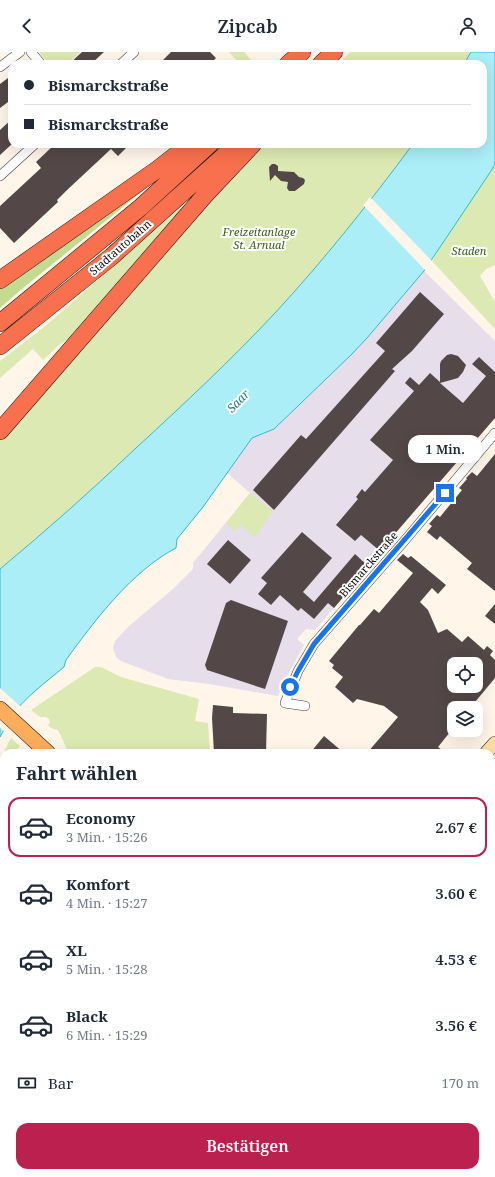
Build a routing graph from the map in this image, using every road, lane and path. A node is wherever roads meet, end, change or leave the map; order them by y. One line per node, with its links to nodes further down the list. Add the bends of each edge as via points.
1 (20, 52): 5 (street)
2 (31, 52): 6 (street)
3 (134, 52): 7 (street)
4 (304, 52): 8 (highway); 9 (highway)
5 (9, 60)
6 (38, 60)
7 (125, 60)
8 (293, 60)
9 (297, 60)
10 (31, 148): 15 (street)
11 (185, 148): 16 (highway)
12 (206, 148): 17 (highway, Stadtautobahn, via 141,207)
13 (232, 148): 18 (highway, Stadtautobahn, via 111,256)
14 (249, 148): 19 (highway)
15 (0, 176)
16 (0, 280)
17 (0, 323)
18 (0, 346)
19 (0, 431)
20 (495, 433): 21 (street, Bismarckstraße, via 314,644 298,671 285,703)
21 (305, 706)
22 (0, 709): 23 (main road)
23 (44, 749)

